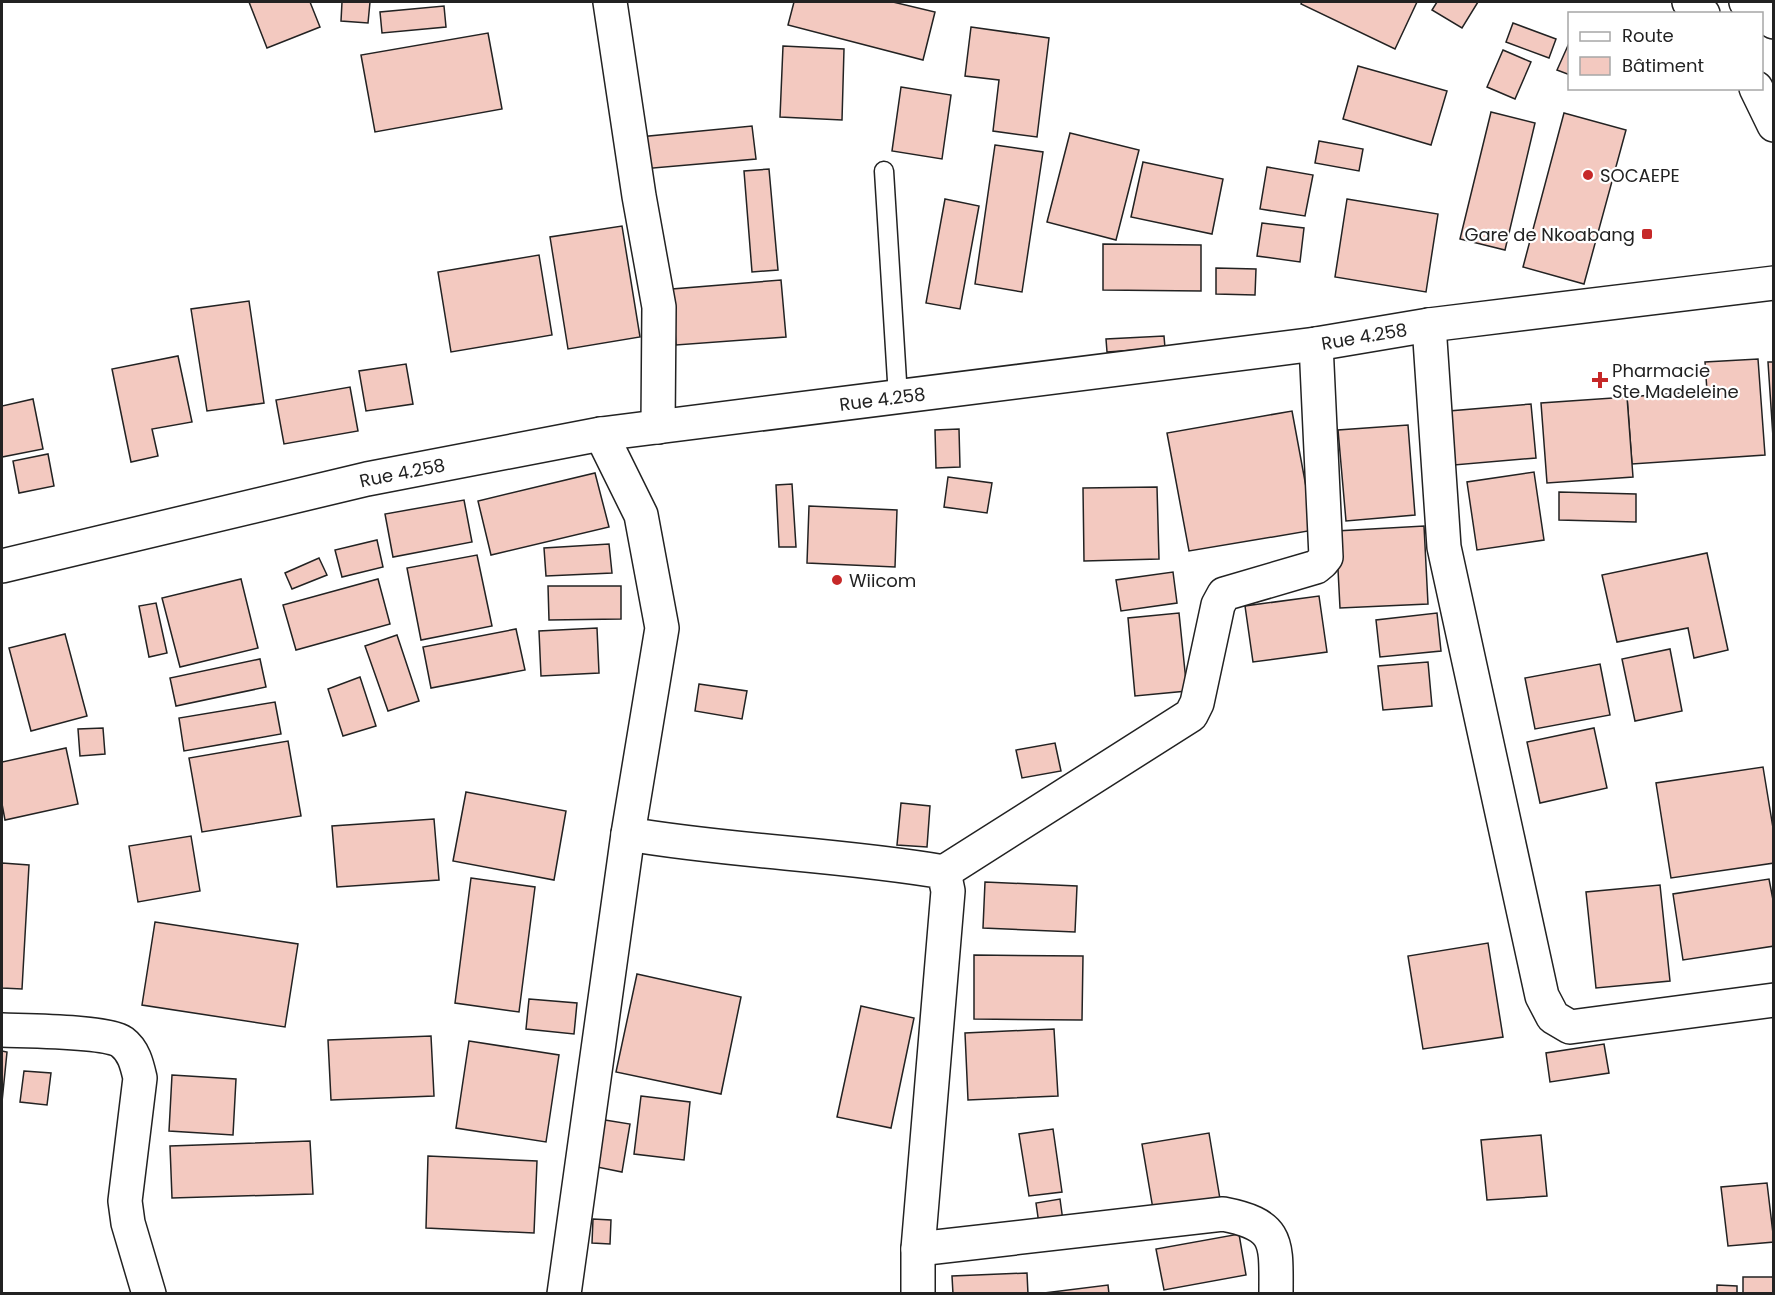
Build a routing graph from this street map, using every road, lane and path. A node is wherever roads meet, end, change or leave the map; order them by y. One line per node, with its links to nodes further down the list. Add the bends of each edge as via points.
1 (610, 2): 13 (main road, via 659,307)
2 (1689, 2): 4 (main road)
3 (1746, 2): 5 (main road)
4 (1701, 12)
5 (1760, 12)
6 (1757, 90): 7 (main road)
7 (1773, 125)
8 (884, 171): 12 (lane)
9 (1773, 283): 10 (main road, Rue 4.258)
10 (1429, 325): 11 (main road, Rue 4.258); 18 (main road, via 1444,547 1542,996 1553,1017 1570,1027)
11 (1316, 344): 12 (main road, Rue 4.258); 17 (main road, via 1326,557 1316,567 1224,594 1191,715)
12 (898, 397): 13 (main road, Rue 4.258)
13 (658, 427): 14 (main road, Rue 4.258)
14 (601, 434): 15 (main road, Rue 4.258, via 367,479); 16 (main road, via 641,515 662,628)
15 (2, 566)
16 (628, 834): 17 (main road); 22 (main road)
17 (944, 872): 20 (main road, via 948,891)
18 (1773, 1000)
19 (2, 1030): 21 (main road, via 102,1036 121,1042 136,1059 140,1078 125,1202)
20 (918, 1249): 23 (main road); 24 (main road, via 1223,1214 1247,1219 1267,1232 1276,1249)
21 (149, 1293)
22 (564, 1293)
23 (918, 1293)
24 (1276, 1293)

